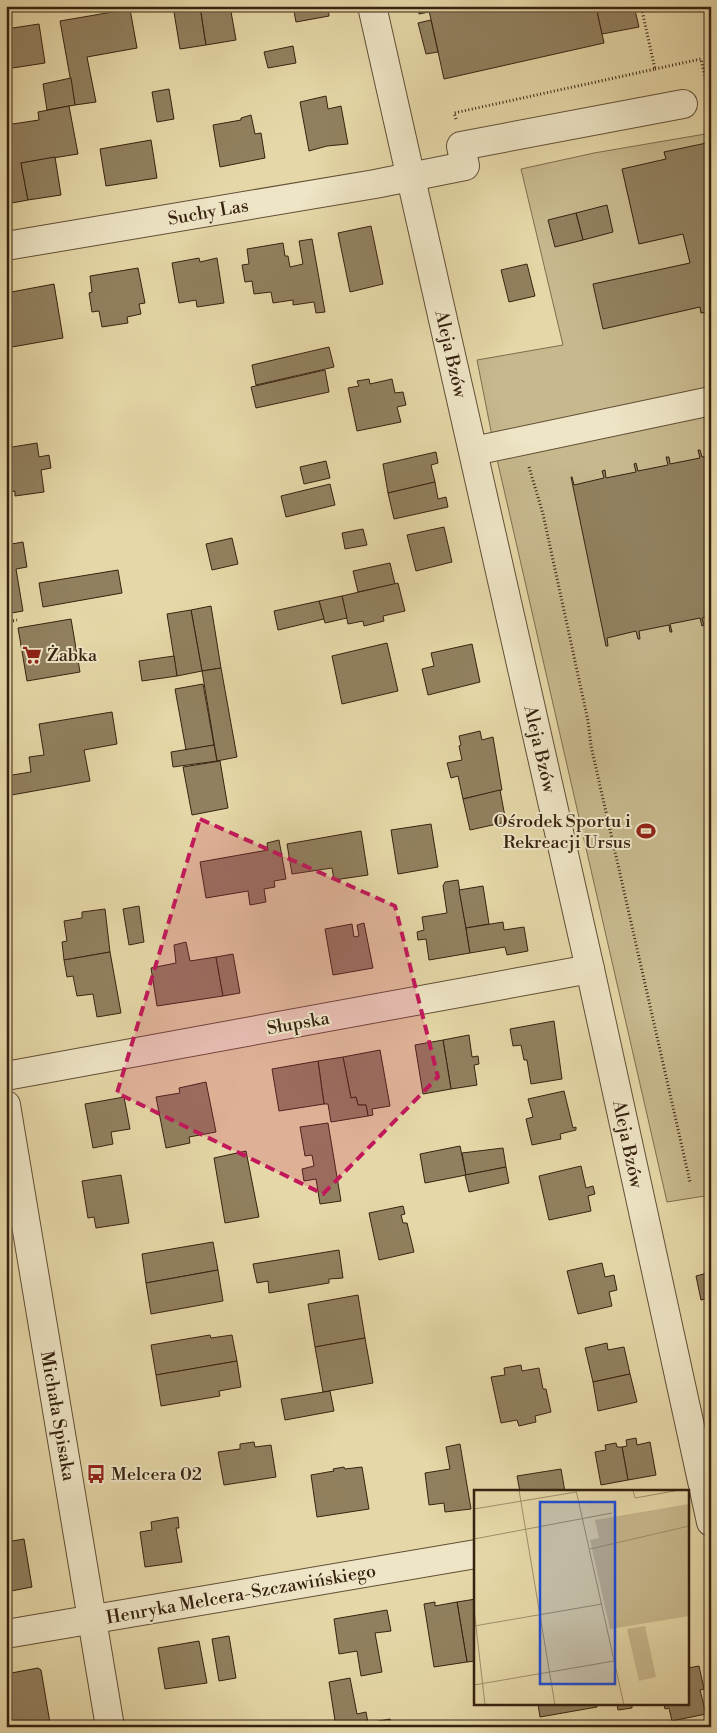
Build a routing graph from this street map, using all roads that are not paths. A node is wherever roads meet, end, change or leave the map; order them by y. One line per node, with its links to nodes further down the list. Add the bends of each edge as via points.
1 (372, 6): 3 (street, Aleja Bzów)
2 (682, 104): 3 (street, Suchy Las, via 461,146 465,166)
3 (410, 178): 4 (street, Suchy Las); 6 (street, Aleja Bzów)
4 (6, 246)
5 (711, 401): 6 (street)
6 (474, 451): 7 (street, Aleja Bzów)
7 (590, 969): 8 (street, Słupska); 10 (street, Aleja Bzów)
8 (6, 1076)
9 (6, 1105): 12 (street, Michała Spisaka)
10 (703, 1517)
11 (474, 1554): 12 (street, Henryka Melcera-Szczawińskiego)
12 (92, 1620): 13 (street, Henryka Melcera-Szczawińskiego); 14 (street, Michała Spisaka)
13 (6, 1634)
14 (110, 1727)

